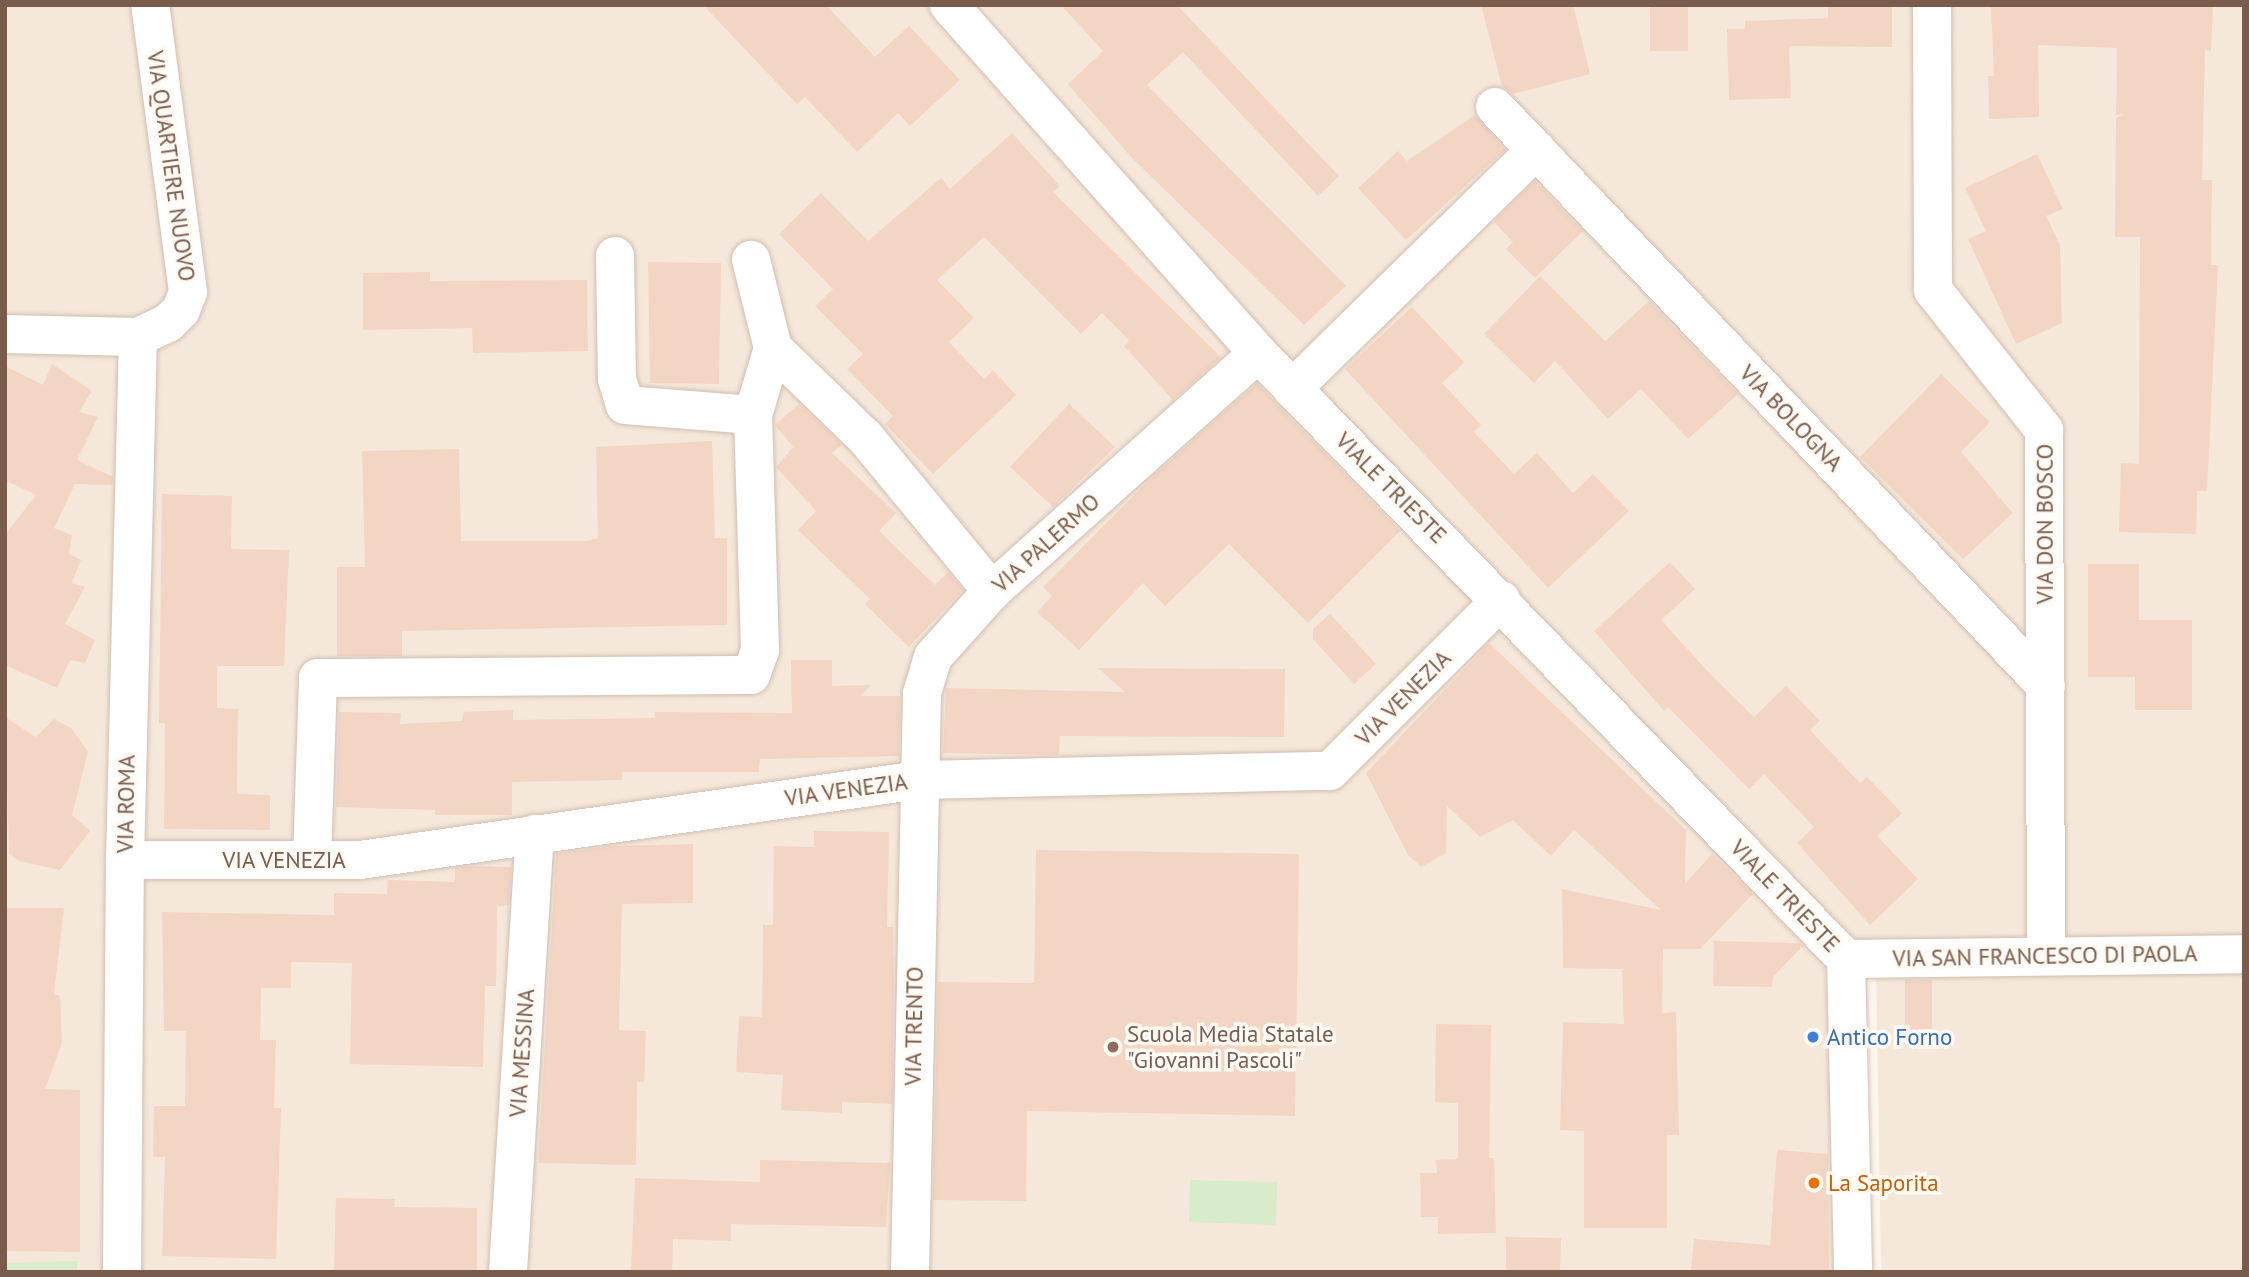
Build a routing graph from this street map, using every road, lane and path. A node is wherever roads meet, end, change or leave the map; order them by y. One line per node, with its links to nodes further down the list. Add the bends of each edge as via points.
1 (150, 5): 9 (street, VIA QUARTIERE NUOVO, via 188,292 181,310 167,323)
2 (949, 5): 11 (street, VIALE TRIESTE)
3 (1932, 5): 16 (street, VIA DON BOSCO, via 1933,290 2044,430)
4 (1495, 107): 5 (street, VIA BOLOGNA)
5 (1536, 150): 12 (street); 16 (street, VIA BOLOGNA)
6 (615, 256): 13 (street, via 617,379 625,405)
7 (751, 260): 10 (street)
8 (5, 334): 9 (street, VIA QUARTIERE NUOVO)
9 (138, 337): 19 (street, VIA ROMA)
10 (773, 348): 13 (street); 14 (street, via 865,437)
11 (1258, 353): 12 (street, VIALE TRIESTE); 14 (street, VIA PALERMO)
12 (1292, 389): 15 (street, VIALE TRIESTE)
13 (754, 415): 20 (street, via 760,650 751,675 318,678)
14 (992, 591): 17 (street, VIA PALERMO, via 933,657 922,693)
15 (1501, 600): 17 (street, VIA VENEZIA, via 1330,771); 23 (street, VIALE TRIESTE)
16 (2046, 685): 22 (street, VIA DON BOSCO)
17 (919, 780): 18 (street, VIA VENEZIA); 26 (street, VIA TRENTO)
18 (535, 835): 20 (street, VIA VENEZIA, via 360,860); 25 (street, VIA MESSINA)
19 (125, 860): 20 (street, VIA VENEZIA); 24 (street, VIA ROMA)
20 (312, 860)
21 (2244, 954): 22 (street, VIA SAN FRANCESCO DI PAOLA)
22 (2046, 956): 23 (street, VIA SAN FRANCESCO DI PAOLA)
23 (1846, 959): 27 (street)
24 (122, 1272)
25 (508, 1272)
26 (909, 1272)
27 (1853, 1272)

